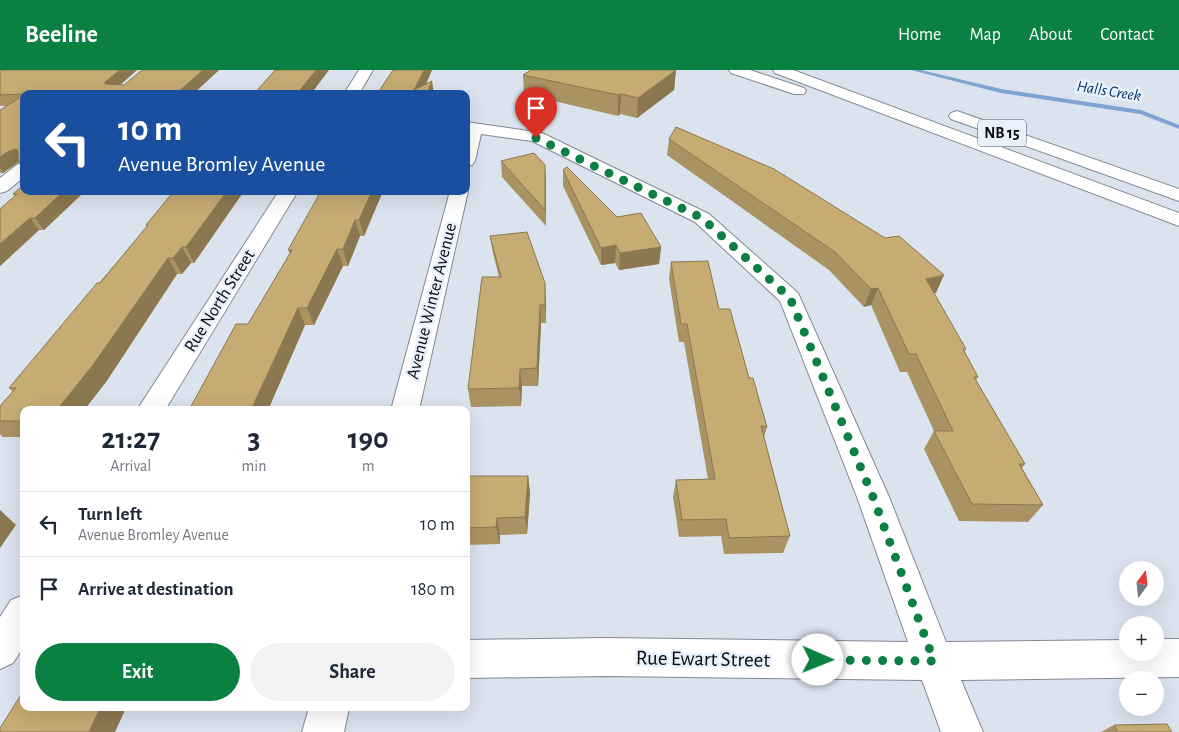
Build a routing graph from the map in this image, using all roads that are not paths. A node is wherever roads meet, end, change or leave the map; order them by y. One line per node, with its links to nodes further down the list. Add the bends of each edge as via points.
1 (366, 70): 4 (main road)
2 (736, 70): 7 (main road)
3 (780, 70): 7 (main road, NB 15)
4 (354, 90)
5 (938, 110): 12 (main road, NB 15)
6 (470, 128): 20 (main road, via 536,138 702,218 790,298 873,497)
7 (1006, 155): 13 (main road, NB 15)
8 (20, 171): 9 (main road)
9 (0, 187)
10 (286, 195): 14 (main road, Rue North Street)
11 (458, 195): 15 (main road, Avenue Winter Avenue)
12 (1179, 195)
13 (1179, 220)
14 (154, 406)
15 (406, 406)
16 (20, 618): 17 (main road)
17 (0, 650)
18 (1179, 658): 20 (main road, Rue Ewart Street)
19 (470, 659): 20 (main road, Rue Ewart Street)
20 (934, 661): 23 (main road)
21 (328, 711): 22 (main road)
22 (323, 732)
23 (962, 732)

